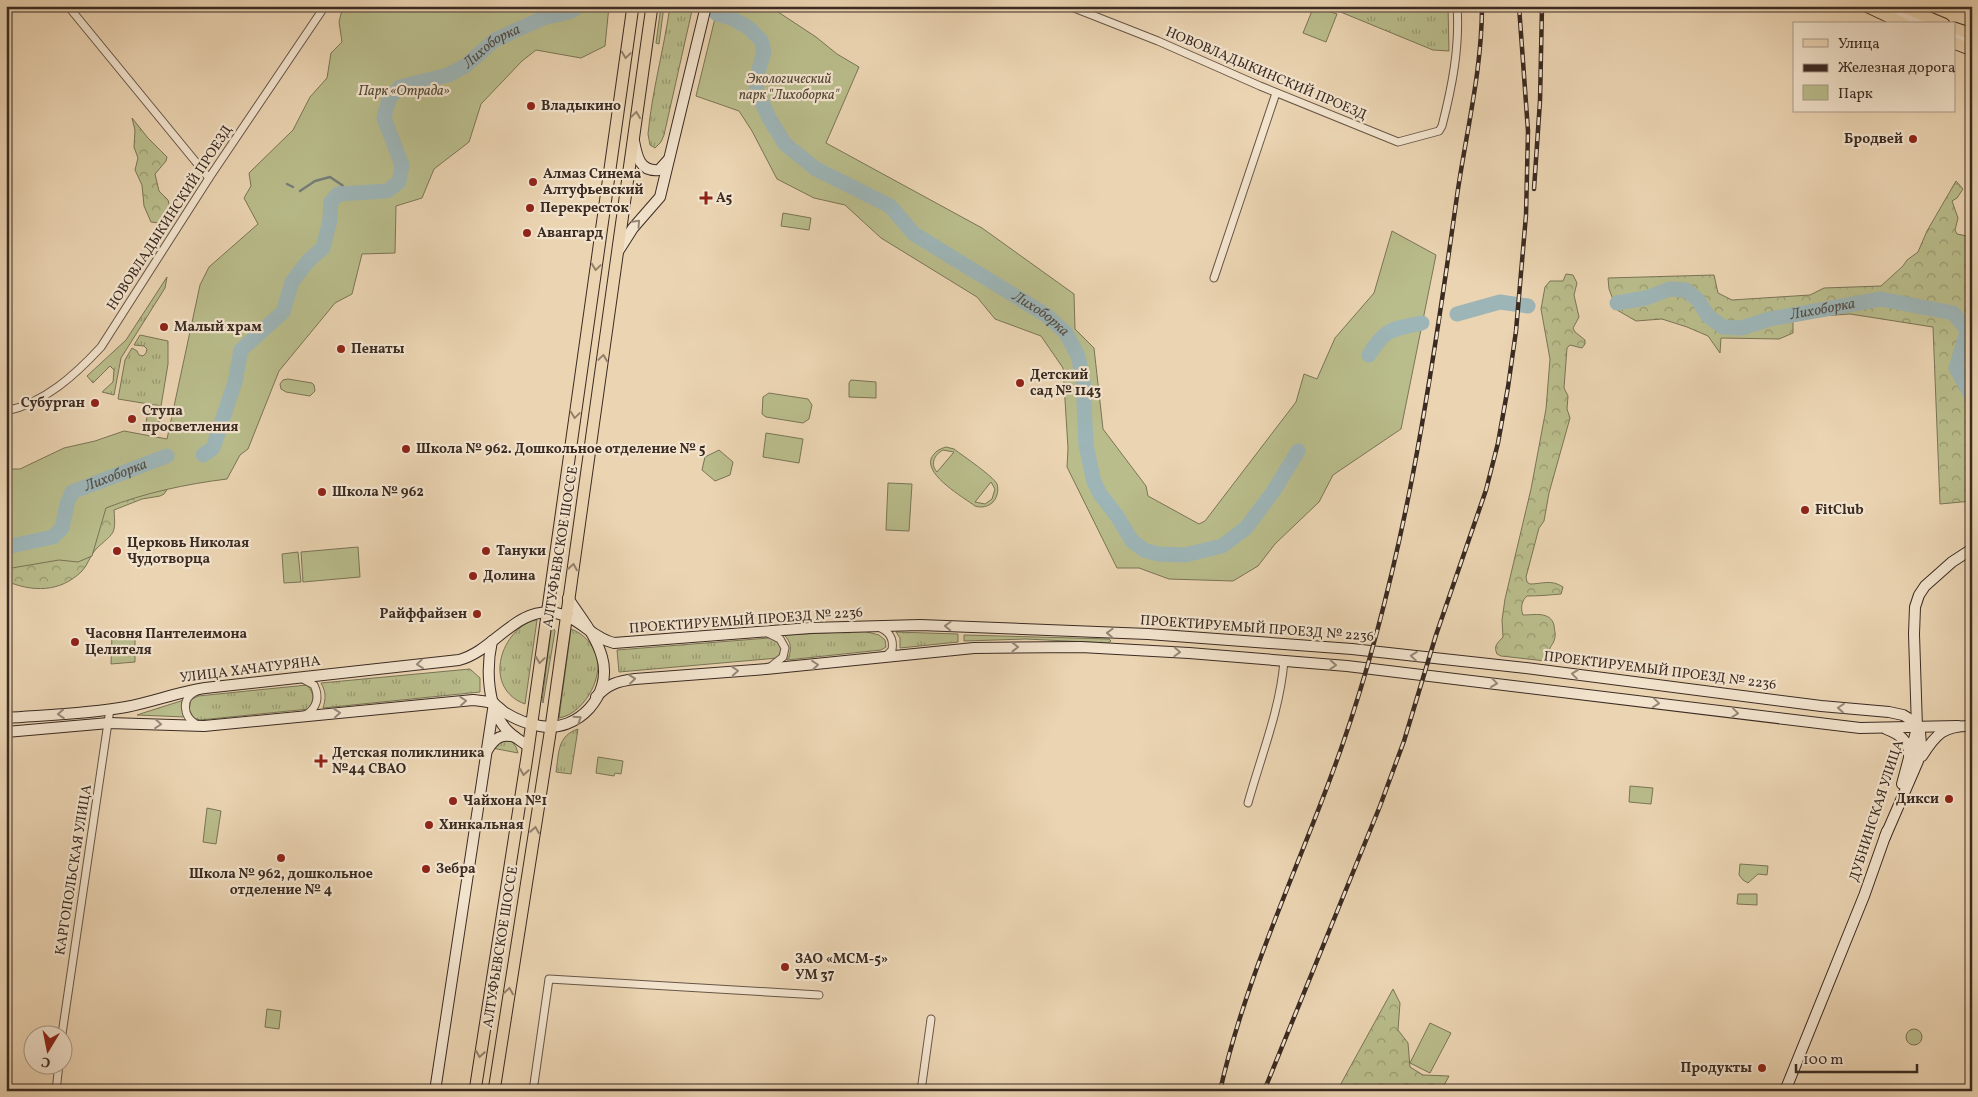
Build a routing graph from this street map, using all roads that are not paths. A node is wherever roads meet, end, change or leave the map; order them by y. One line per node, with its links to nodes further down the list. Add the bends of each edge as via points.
1 (68, 6): 23 (street)
2 (325, 6): 23 (street, НОВОВЛАДЫКИНСКИЙ ПРОЕЗД)
3 (633, 6): 29 (main road, АЛТУФЬЕВСКОЕ ШОССЕ, one-way to 29)
4 (652, 6): 21 (main road, АЛТУФЬЕВСКОЕ ШОССЕ, one-way to 4)
5 (706, 6): 22 (main road)
6 (1069, 6): 20 (street, НОВОВЛАДЫКИНСКИЙ ПРОЕЗД)
7 (1458, 6): 20 (street, НОВОВЛАДЫКИНСКИЙ ПРОЕЗД, via 1452,88 1439,130 1398,142)
8 (1866, 6): 11 (main road)
9 (1881, 6): 12 (main road)
10 (1901, 6): 13 (main road)
11 (1900, 22)
12 (1918, 22)
13 (1939, 22)
14 (1956, 29): 15 (main road)
15 (1972, 34)
16 (1956, 37): 18 (main road)
17 (1956, 44): 19 (main road)
18 (1972, 45)
19 (1972, 50)
20 (1276, 93): 25 (street)
21 (633, 135): 22 (main road, via 638,158 647,170 659,170); 24 (main road, АЛТУФЬЕВСКОЕ ШОССЕ)
22 (669, 157): 24 (main road, one-way to 22, via 632,228 660,197)
23 (209, 178): 26 (street, НОВОВЛАДЫКИНСКИЙ ПРОЕЗД, via 102,346 61,385 27,405)
24 (618, 250): 28 (main road, АЛТУФЬЕВСКОЕ ШОССЕ, one-way to 24)
25 (1214, 278)
26 (6, 411)
27 (1972, 549): 41 (main road, ДУБНИНСКАЯ УЛИЦА, via 1940,572 1919,595 1914,618)
28 (568, 598): 30 (main road, АЛТУФЬЕВСКОЕ ШОССЕ); 32 (main road)
29 (546, 612): 30 (main road); 34 (main road, УЛИЦА ХАЧАТУРЯНА, via 524,618); 48 (main road, АЛТУФЬЕВСКОЕ ШОССЕ, one-way to 48)
30 (565, 615): 32 (main road, ПРОЕКТИРУЕМЫЙ ПРОЕЗД № 2236); 52 (main road, АЛТУФЬЕВСКОЕ ШОССЕ)
31 (876, 626): 33 (main road, ПРОЕКТИРУЕМЫЙ ПРОЕЗД № 2236); 35 (street, via 889,633 893,645 890,654); 44 (main road, ПРОЕКТИРУЕМЫЙ ПРОЕЗД № 2236, one-way to 31, via 1281,642 1148,634)
32 (590, 630): 33 (main road, ПРОЕКТИРУЕМЫЙ ПРОЕЗД № 2236, via 601,639 614,643); 40 (main road, via 604,665)
33 (762, 631): 37 (street, via 780,639 785,648 780,661)
34 (492, 641): 38 (main road, УЛИЦА ХАЧАТУРЯНА, one-way to 38, via 475,654 459,660); 42 (main road, via 489,662)
35 (879, 659): 36 (main road, ПРОЕКТИРУЕМЫЙ ПРОЕЗД № 2236, one-way to 36, via 974,648 1036,647 1189,652); 37 (main road, ПРОЕКТИРУЕМЫЙ ПРОЕЗД № 2236, one-way to 35)
36 (1284, 661): 53 (main road, ПРОЕКТИРУЕМЫЙ ПРОЕЗД № 2236, one-way to 53); 60 (street, via 1266,747)
37 (766, 669): 40 (main road, ПРОЕКТИРУЕМЫЙ ПРОЕЗД № 2236, one-way to 37, via 605,687 618,681)
38 (298, 677): 39 (main road, УЛИЦА ХАЧАТУРЯНА); 45 (street, via 314,685 318,697 313,710)
39 (205, 688): 43 (main road, УЛИЦА ХАЧАТУРЯНА); 49 (street, via 192,693 185,706 189,720)
40 (596, 697): 52 (main road, one-way to 40, via 581,718)
41 (1915, 699): 44 (main road, via 1905,709); 54 (main road, ДУБНИНСКАЯ УЛИЦА)
42 (494, 703): 45 (main road, one-way to 42, via 473,700); 48 (main road, via 515,718); 56 (main road, via 506,729); 58 (main road)
43 (110, 709): 46 (main road, УЛИЦА ХАЧАТУРЯНА, one-way to 46); 47 (street, КАРГОПОЛЬСКАЯ УЛИЦА)
44 (1889, 712): 54 (main road, ПРОЕКТИРУЕМЫЙ ПРОЕЗД № 2236, via 1908,718)
45 (300, 717): 49 (main road)
46 (6, 718)
47 (109, 724): 49 (main road, one-way to 49); 55 (main road); 63 (street, КАРГОПОЛЬСКАЯ УЛИЦА)
48 (531, 724): 52 (main road); 57 (main road, АЛТУФЬЕВСКОЕ ШОССЕ)
49 (204, 726)
50 (1958, 726): 51 (main road, ПРОЕКТИРУЕМЫЙ ПРОЕЗД № 2236); 54 (main road, ПРОЕКТИРУЕМЫЙ ПРОЕЗД № 2236); 59 (main road, via 1941,731)
51 (1972, 726)
52 (550, 727): 68 (main road, АЛТУФЬЕВСКОЕ ШОССЕ, one-way to 52)
53 (1882, 728): 54 (main road, ПРОЕКТИРУЕМЫЙ ПРОЕЗД № 2236); 59 (main road, via 1906,741)
54 (1917, 728): 59 (main road, ДУБНИНСКАЯ УЛИЦА, via 1921,744)
55 (6, 732)
56 (517, 738): 57 (main road); 58 (main road, via 503,735)
57 (528, 746): 67 (main road, АЛТУФЬЕВСКОЕ ШОССЕ, one-way to 67)
58 (487, 749): 66 (main road)
59 (1914, 761): 71 (main road, ДУБНИНСКАЯ УЛИЦА, via 1864,896)
60 (1248, 803)
61 (819, 996): 69 (street, via 549,979)
62 (931, 1019): 70 (street)
63 (64, 1024)
64 (58, 1074): 65 (street)
65 (56, 1091)
66 (435, 1091)
67 (475, 1091)
68 (494, 1091)
69 (534, 1091)
70 (921, 1091)
71 (1785, 1091)

